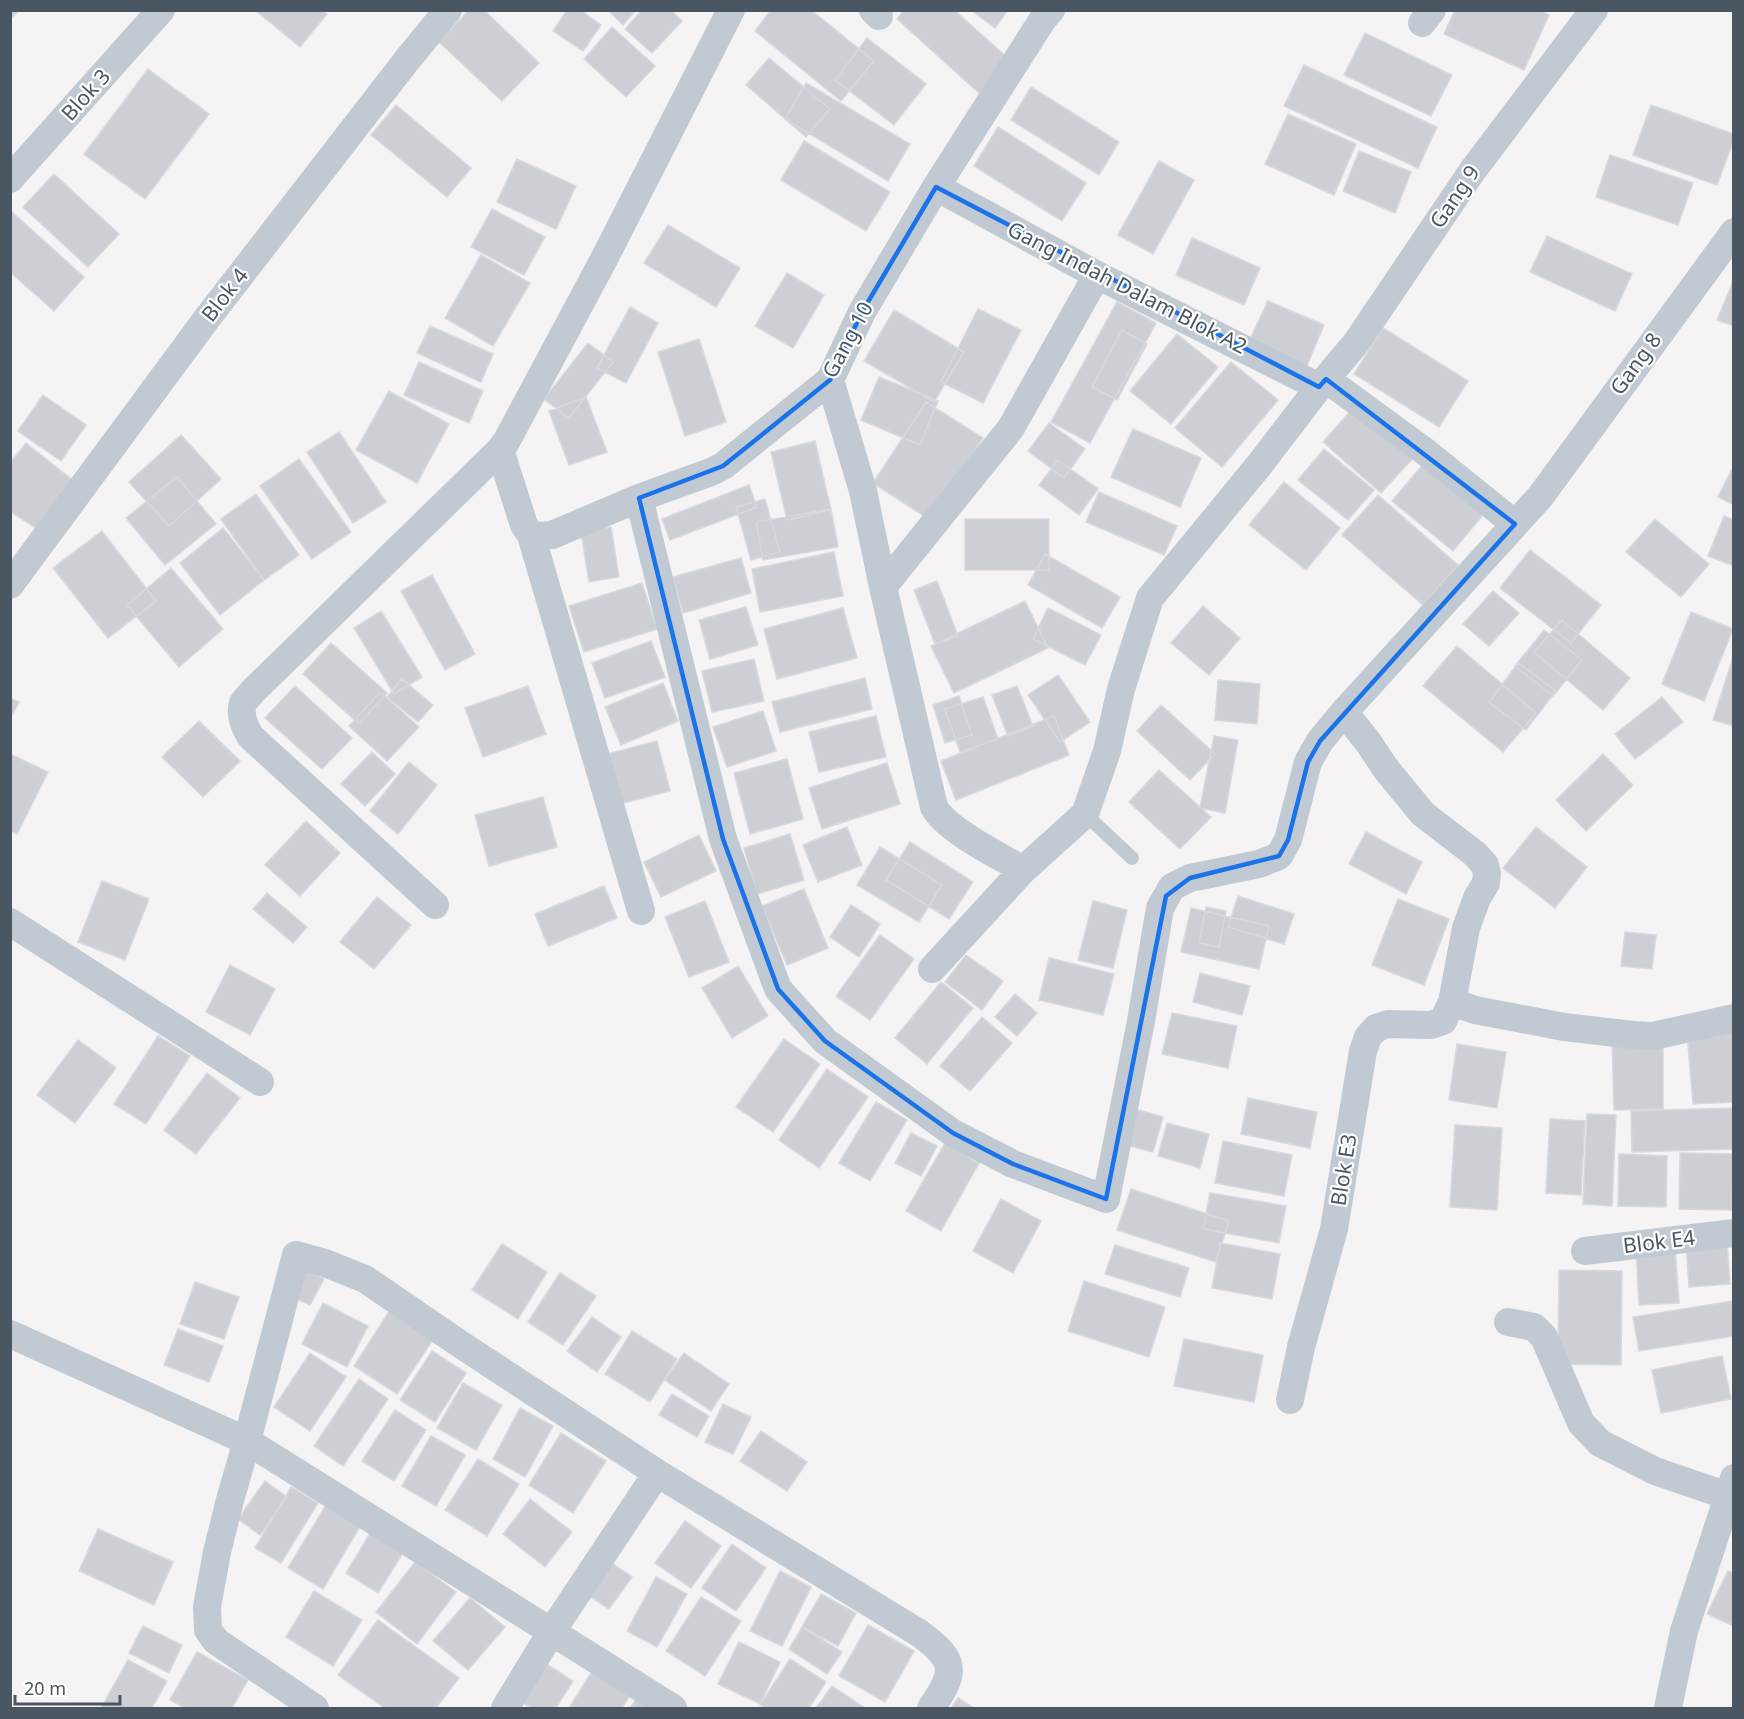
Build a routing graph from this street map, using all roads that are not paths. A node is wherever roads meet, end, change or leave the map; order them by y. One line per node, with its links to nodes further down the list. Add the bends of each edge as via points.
1 (161, 10): 6 (street, Blok 3)
2 (448, 10): 16 (street, Blok 4, via 208,317)
3 (732, 10): 12 (street)
4 (1051, 10): 7 (street, Gang 10)
5 (1594, 10): 11 (street, Gang 9, via 1473,170 1356,343)
6 (10, 179)
7 (936, 187): 9 (street, Gang Indah Dalam Blok A2); 10 (street, Gang 10, via 862,312)
8 (1734, 232): 14 (street, Gang 8, via 1540,496)
9 (1097, 275): 11 (street, Gang Indah Dalam Blok A2); 17 (street, via 1011,428)
10 (830, 380): 13 (street, Gang 10, via 723,466); 17 (street, via 863,491)
11 (1323, 383): 14 (street, Gang Indah Dalam Blok A2, via 1423,450); 19 (street, Gang 9, via 1150,598 1121,689 1107,751)
12 (500, 450): 15 (street, via 524,525); 22 (street, via 243,703 243,720 251,737)
13 (639, 498): 15 (street, Gang 10, via 552,535); 18 (street, Gang 8, via 723,839 778,989 825,1041 953,1133 1013,1164 1106,1199 1160,908 1172,887 1190,878 1279,856 1288,840 1308,762)
14 (1515, 524): 18 (street, Gang 8)
15 (531, 535): 23 (street)
16 (10, 585)
17 (884, 587): 21 (street, via 934,807 954,827)
18 (1344, 712): 26 (street, Blok E3, via 1423,814 1485,865 1486,884 1466,928)
19 (1084, 814): 20 (lane); 21 (street)
20 (1132, 858)
21 (1023, 870): 25 (street)
22 (435, 905)
23 (641, 910)
24 (10, 922): 28 (street)
25 (932, 969)
26 (1452, 1002): 27 (street, via 1474,1011 1634,1035 1653,1036); 33 (street, Blok E3, via 1443,1021 1431,1025 1388,1024 1376,1028 1368,1037 1334,1229)
27 (1734, 1018)
28 (260, 1082)
29 (1734, 1233): 30 (street, Blok E4)
30 (1585, 1251)
31 (1508, 1322): 36 (street, via 1534,1327 1544,1337 1581,1423 1600,1443 1655,1471)
32 (10, 1334): 34 (street)
33 (1290, 1400)
34 (247, 1442): 35 (street, via 296,1255 365,1279); 37 (street); 38 (street, via 217,1552 207,1607 208,1630)
35 (657, 1473): 37 (street); 42 (street, via 938,1646 948,1662 949,1678)
36 (1731, 1487): 43 (street, via 1684,1630)
37 (552, 1632): 40 (street); 41 (street)
38 (286, 1700): 39 (street)
39 (315, 1708)
40 (505, 1708)
41 (673, 1708)
42 (931, 1708)
43 (1668, 1708)

